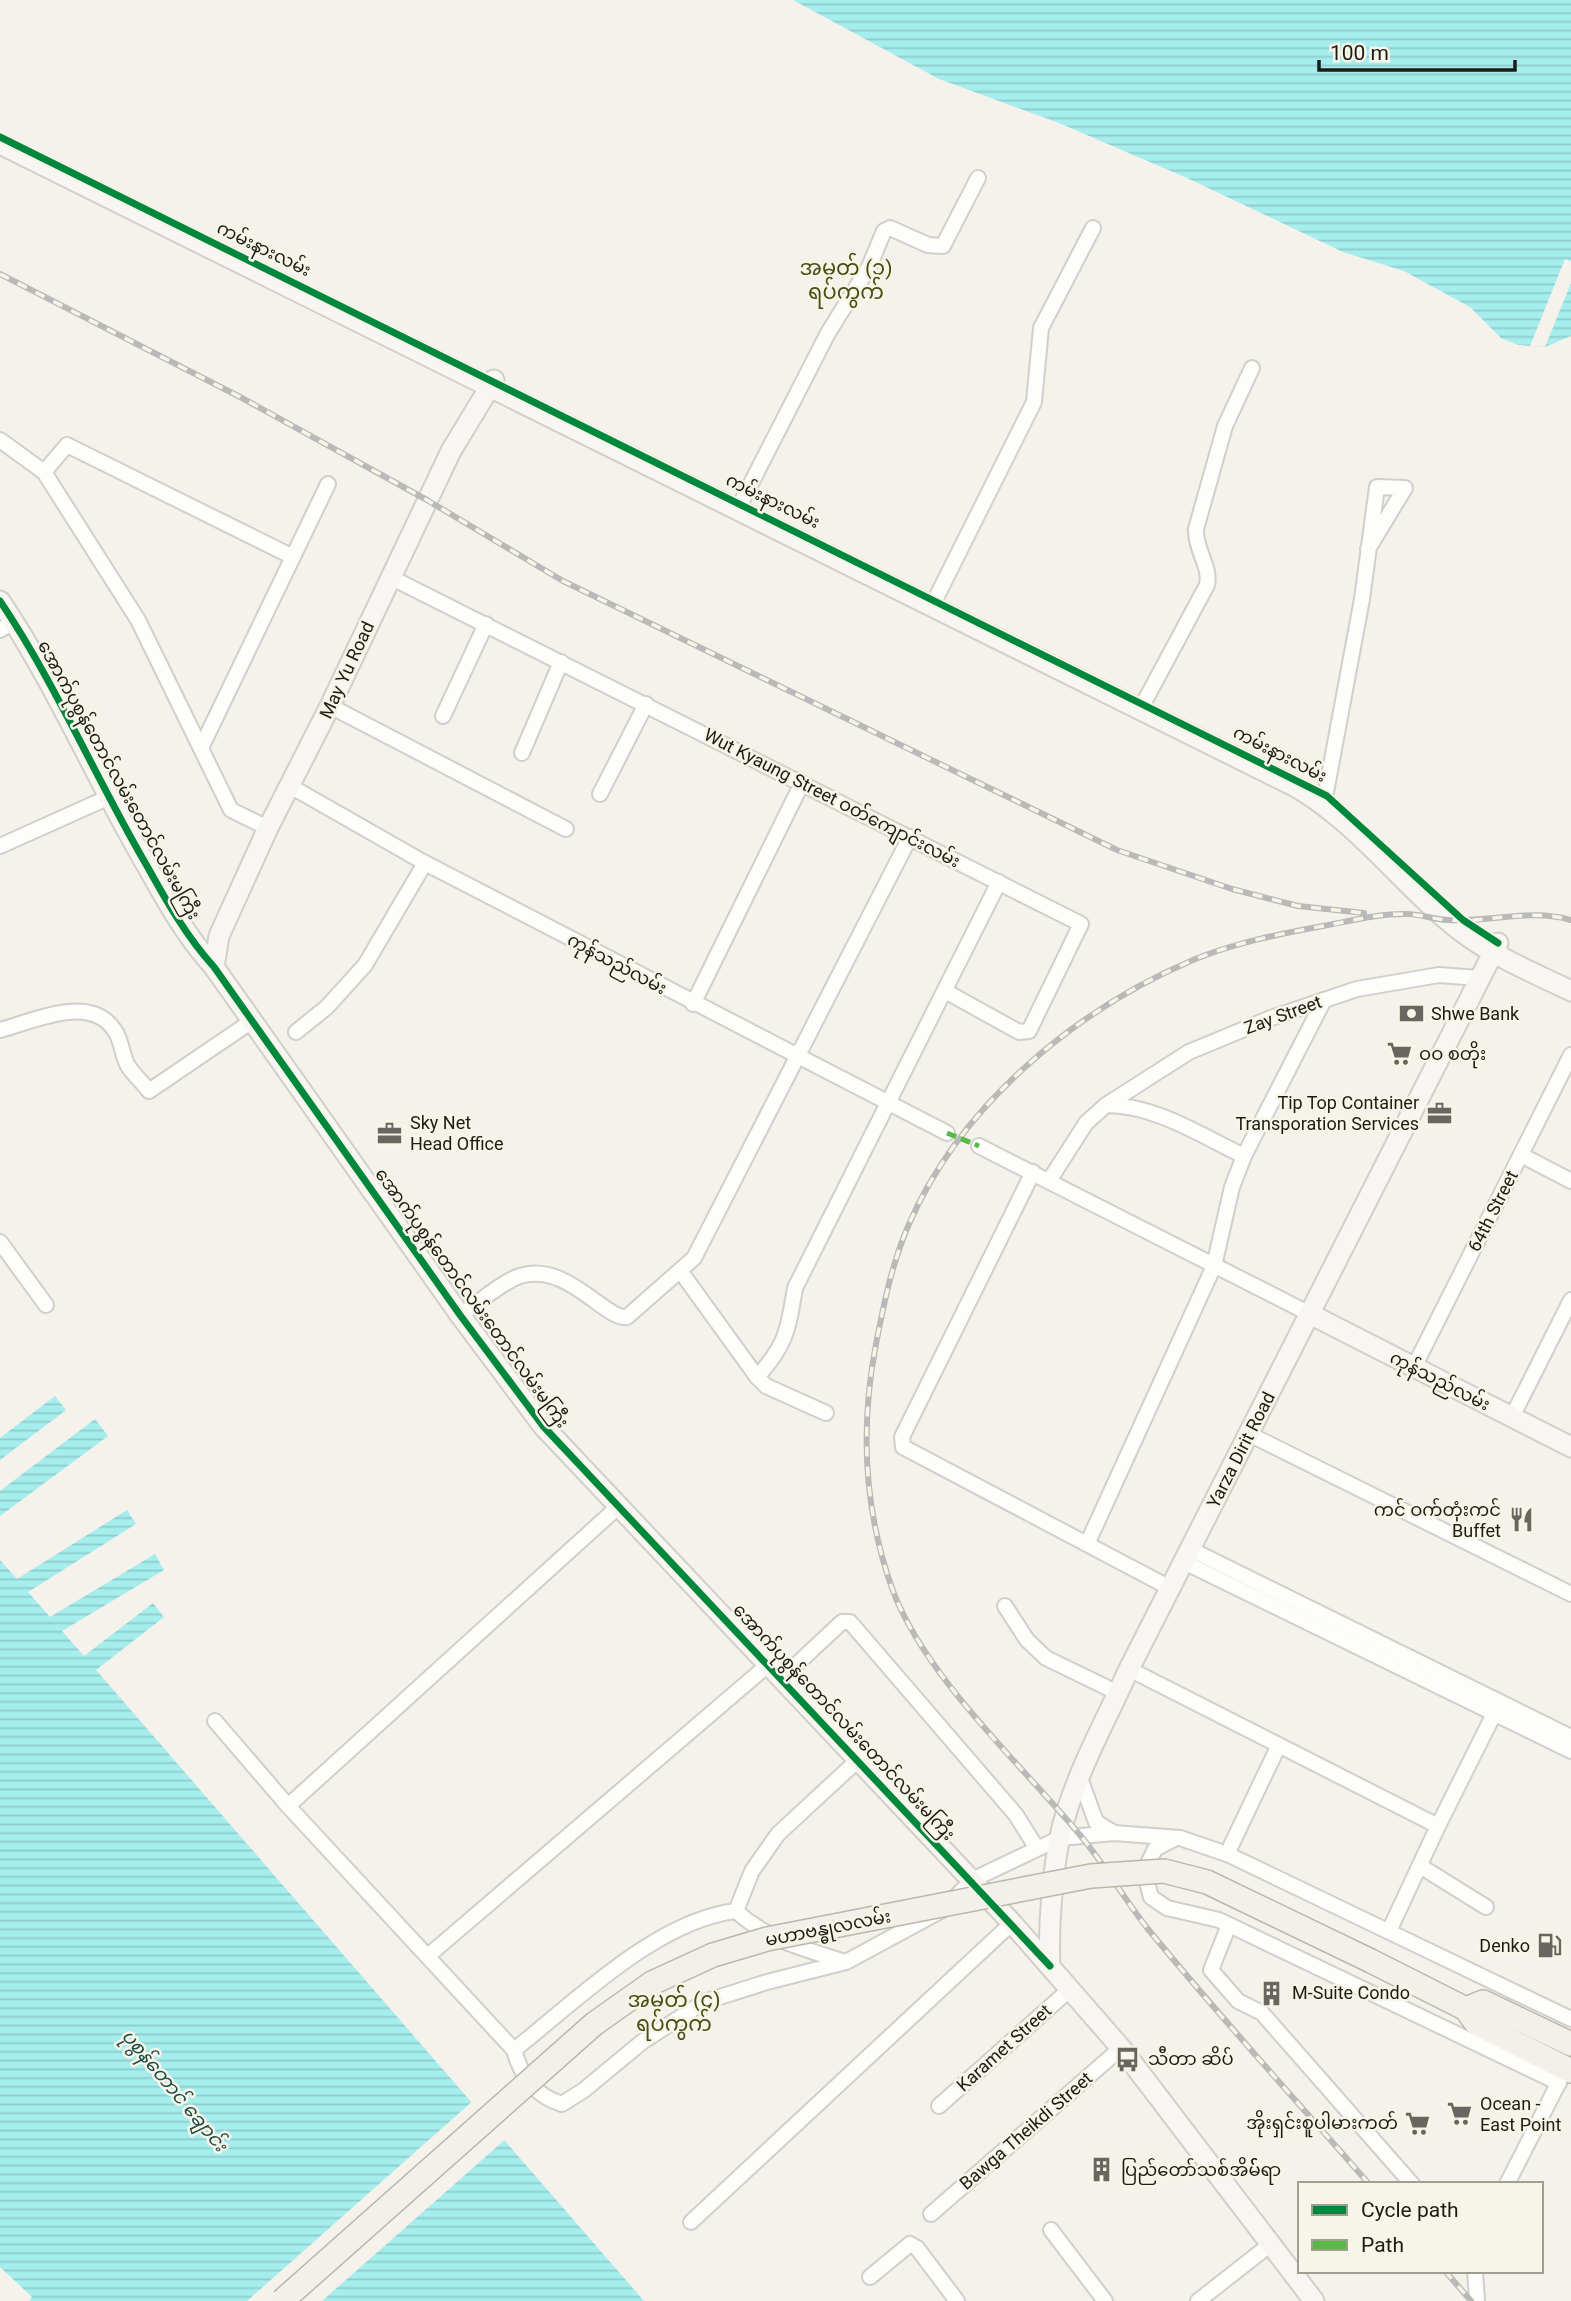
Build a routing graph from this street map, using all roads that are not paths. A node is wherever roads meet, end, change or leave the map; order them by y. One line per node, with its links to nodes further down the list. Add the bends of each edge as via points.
1 (0, 137): 6 (street, ကမ်းနားလမ်း)
2 (0, 144): 6 (street, ကမ်းနားလမ်း)
3 (978, 178): 10 (street, via 943,246 928,245 890,228 884,231)
4 (1093, 228): 15 (street, via 1041,328 1034,402)
5 (1252, 368): 21 (street, via 1225,426 1196,529 1196,545 1209,574 1207,585)
6 (492, 383): 10 (street, ကမ်းနားလမ်း); 13 (street, May Yu Road, via 451,451); 15 (street, ကမ်းနားလမ်း)
7 (0, 440): 8 (street)
8 (44, 472): 12 (street, via 67,444); 23 (street, via 138,620)
9 (328, 484): 12 (street)
10 (741, 503): 15 (street, ကမ်းနားလမ်း)
11 (1368, 549): 29 (street)
12 (293, 557): 23 (street)
13 (390, 577): 16 (street, Wut Kyaung Street ဝတ်ကျောင်းလမ်း); 20 (street, May Yu Road)
14 (0, 601): 17 (street, အောက်ပုစွန်တောင်လမ်းတောင်လမ်းမကြီး)
15 (933, 602): 21 (street, ကမ်းနားလမ်း)
16 (486, 624): 18 (street, Wut Kyaung Street ဝတ်ကျောင်းလမ်း); 22 (street)
17 (7, 626): 28 (street, အောက်ပုစွန်တောင်လမ်းတောင်လမ်းမကြီး)
18 (561, 662): 19 (street, Wut Kyaung Street ဝတ်ကျောင်းလမ်း); 24 (street)
19 (646, 704): 25 (street, Wut Kyaung Street ဝတ်ကျောင်းလမ်း); 27 (street)
20 (330, 706): 26 (street, May Yu Road); 31 (street)
21 (1141, 708): 29 (street, ကမ်းနားလမ်း)
22 (443, 716)
23 (201, 748): 30 (street, via 231,810)
24 (522, 753)
25 (802, 783): 32 (street, Wut Kyaung Street ဝတ်ကျောင်းလမ်း); 43 (street)
26 (290, 786): 30 (street, May Yu Road); 34 (street, ကုန်သည်လမ်း)
27 (600, 794)
28 (107, 798): 33 (street); 37 (street, အောက်ပုစွန်တောင်လမ်းတောင်လမ်းမကြီး, via 190,940)
29 (1325, 799): 36 (street, ကမ်းနားလမ်း, via 1460,930)
30 (268, 828): 37 (street, May Yu Road, via 219,936)
31 (566, 829)
32 (910, 837): 35 (street, Wut Kyaung Street ဝတ်ကျောင်းလမ်း); 48 (street)
33 (0, 846)
34 (425, 863): 43 (street, ကုန်သည်လမ်း); 46 (street, via 365,965 327,1007)
35 (999, 882): 40 (street); 40 (street, Wut Kyaung Street ဝတ်ကျောင်းလမ်း, via 1082,924 1081,928 1029,1031 1024,1033)
36 (1495, 948): 38 (street, Yarza Dirit Road); 39 (street, ကမ်းနားလမ်း); 41 (street, ကမ်းနားလမ်း)
37 (215, 967): 44 (street, အောက်ပုစွန်တောင်လမ်းတောင်လမ်းမကြီး)
38 (1478, 978): 42 (street, Zay Street, via 1439,975 1357,989); 63 (street, Yarza Dirit Road)
39 (1571, 979)
40 (945, 990): 49 (street)
41 (1571, 991)
42 (1324, 1000): 50 (street, Zay Street, via 1189,1052); 54 (street)
43 (693, 1003): 48 (street, ကုန်သည်လမ်း)
44 (252, 1021): 45 (street, via 149,1091 128,1066 116,1031 101,1015 86,1010 65,1013); 64 (street, အောက်ပုစွန်တောင်လမ်းတောင်လမ်းမကြီး)
45 (0, 1030)
46 (296, 1032)
47 (1571, 1055): 53 (street, 64th Street)
48 (797, 1057): 49 (street, ကုန်သည်လမ်း); 60 (street, via 694,1258)
49 (888, 1103): 51 (street, ကုန်သည်လမ်း); 66 (street, via 795,1289 789,1328 779,1353)
50 (1106, 1105): 54 (street, via 1129,1105 1160,1115); 56 (street, Zay Street, via 1086,1123)
51 (947, 1133)
52 (979, 1146): 55 (street)
53 (1521, 1155): 57 (street); 65 (street, 64th Street)
54 (1244, 1156): 59 (street)
55 (1032, 1172): 56 (street); 72 (street, via 902,1437 903,1447)
56 (1049, 1181): 59 (street)
57 (1571, 1181)
58 (0, 1242): 62 (street)
59 (1214, 1266): 63 (street); 72 (street)
60 (681, 1272): 64 (street, via 627,1317 615,1316 570,1283 535,1275 519,1276); 66 (street)
61 (1571, 1300): 68 (street)
62 (46, 1305)
63 (1310, 1314): 65 (street, ကုန်သည်လမ်း); 69 (street, Yarza Dirit Road)
64 (460, 1315): 71 (street, အောက်ပုစွန်တောင်လမ်းတောင်လမ်းမကြီး, via 543,1426)
65 (1414, 1367): 68 (street, ကုန်သည်လမ်း)
66 (757, 1377): 67 (street, via 766,1386)
67 (826, 1413)
68 (1512, 1417): 70 (street, ကုန်သည်လမ်း)
69 (1249, 1434): 73 (street, Yarza Dirit Road); 75 (street)
70 (1571, 1447)
71 (619, 1506): 78 (street, အောက်ပုစွန်တောင်လမ်းတောင်လမ်းမကြီး); 87 (street)
72 (1088, 1542): 74 (street)
73 (1187, 1555): 74 (street, Yarza Dirit Road); 80 (street)
74 (1172, 1588): 77 (street, Yarza Dirit Road)
75 (1571, 1594)
76 (1005, 1606): 79 (street, via 1027,1640 1046,1658)
77 (1129, 1670): 79 (street, Yarza Dirit Road); 83 (street)
78 (775, 1671): 85 (street, အောက်ပုစွန်တောင်လမ်းတောင်လမ်းမကြီး); 92 (street, via 842,1622 850,1622 1016,1815); 101 (street)
79 (1118, 1693): 86 (street, Yarza Dirit Road)
80 (1498, 1708): 82 (street); 84 (street); 88 (street)
81 (215, 1721): 87 (street)
82 (1571, 1737)
83 (1278, 1747): 88 (street); 93 (street)
84 (1571, 1751)
85 (858, 1760): 95 (street, အောက်ပုစွန်တောင်လမ်းတောင်လမ်းမကြီး); 97 (street, via 778,1833 752,1871)
86 (1080, 1778): 89 (street, via 1096,1822); 90 (street, Yarza Dirit Road)
87 (288, 1806): 101 (street)
88 (1438, 1826): 94 (street)
89 (1114, 1833): 90 (street); 91 (street)
90 (1060, 1838): 92 (street); 103 (street, Yarza Dirit Road)
91 (1180, 1838): 93 (street); 99 (street, via 1155,1849 1147,1860 1144,1882 1151,1897 1167,1908 1195,1912)
92 (1036, 1847): 95 (street)
93 (1227, 1854): 100 (street)
94 (1420, 1866): 96 (street); 100 (street)
95 (972, 1880): 98 (street, အောက်ပုစွန်တောင်လမ်းတောင်လမ်းမကြီး); 102 (street, via 944,1909)
96 (1486, 1907)
97 (736, 1912): 102 (street, via 754,1928); 109 (street, via 713,1914 636,1954)
98 (1012, 1923): 103 (street, အောက်ပုစွန်တောင်လမ်းတောင်လမ်းမကြီး); 115 (street)
99 (1229, 1925): 110 (street); 112 (street, via 1211,1970 1238,2001 1262,2013)
100 (1389, 1931): 106 (street)
101 (429, 1955): 109 (street)
102 (845, 1962): 109 (street, via 704,2002 642,2042 562,2104 545,2099 534,2089)
103 (1050, 1966): 104 (street, အောက်ပုစွန်တောင်လမ်းတောင်လမ်းမကြီး)
104 (1069, 1990): 108 (street, အောက်ပုစွန်တောင်လမ်းတောင်လမ်းမကြီး); 111 (street, Karamet Street)
105 (1466, 2009): 107 (main road, မဟာဗန္ဓုလလမ်း, via 1483,2002); 110 (main road, မဟာဗန္ဓုလလမ်း, via 1476,2023); 120 (main road, မဟာဗန္ဓုလလမ်း, bridge, via 1207,1882 1164,1871 1091,1876 767,1939 713,1955 652,1983 594,2024)
106 (1571, 2019)
107 (1571, 2044)
108 (1121, 2048): 114 (street, Bawga Theikdi Street); 117 (street, အောက်ပုစွန်တောင်လမ်းတောင်လမ်းမကြီး)
109 (514, 2050)
110 (1565, 2074): 113 (street)
111 (939, 2106)
112 (1410, 2182)
113 (1508, 2182)
114 (931, 2214)
115 (691, 2222)
116 (1051, 2230): 122 (street)
117 (1272, 2243): 123 (street); 124 (street, အောက်ပုစွန်တောင်လမ်းတောင်လမ်းမကြီး)
118 (1475, 2273): 125 (street)
119 (870, 2277): 121 (street, via 910,2244)
120 (282, 2301)
121 (957, 2301)
122 (1105, 2301)
123 (1198, 2301)
124 (1314, 2301)
125 (1477, 2301)

